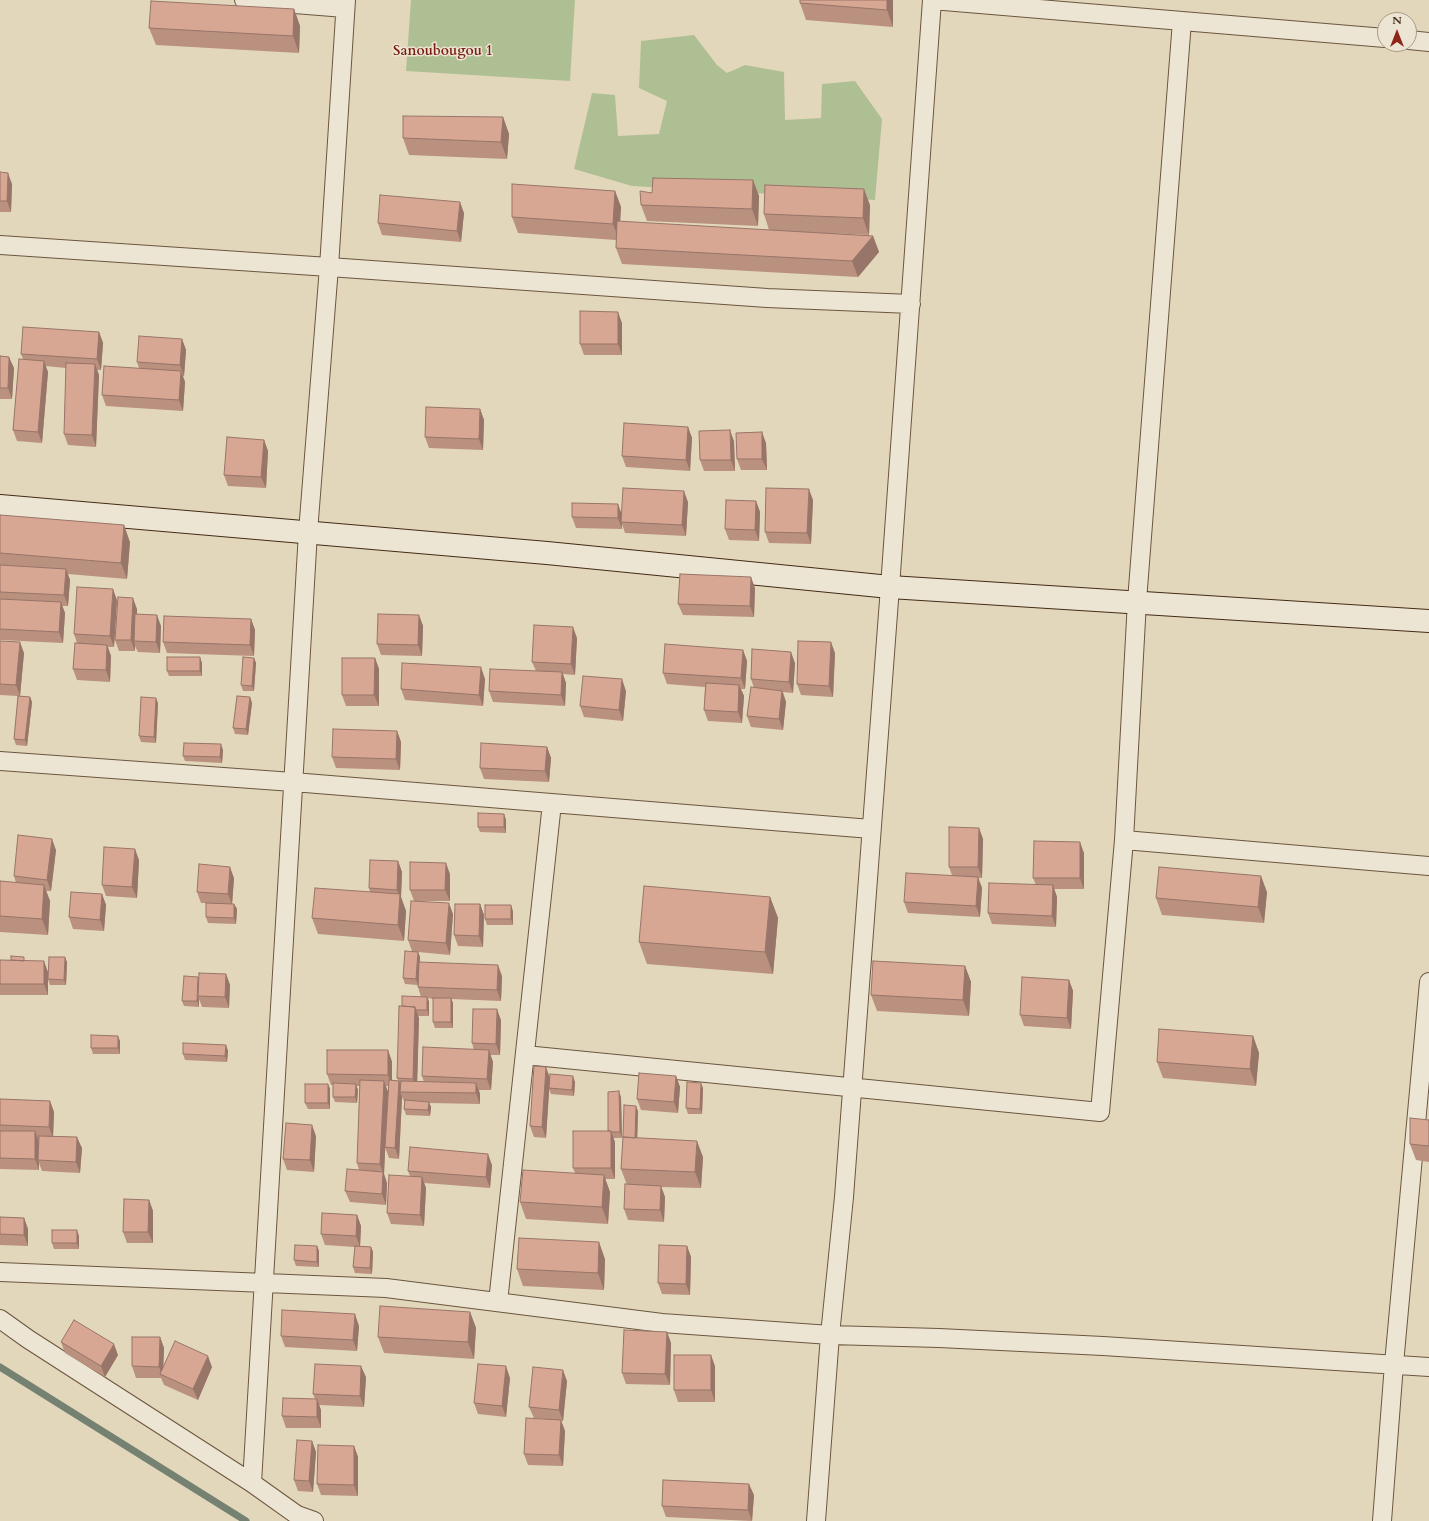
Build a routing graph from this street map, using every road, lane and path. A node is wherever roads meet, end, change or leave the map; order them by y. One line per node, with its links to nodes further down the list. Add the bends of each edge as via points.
1 (244, 0): 3 (street)
2 (932, 0): 4 (street); 10 (street)
3 (346, 4): 9 (street)
4 (1182, 21): 5 (street); 14 (street)
5 (1377, 37)
6 (1417, 41): 7 (street)
7 (1429, 42)
8 (0, 245): 9 (street)
9 (329, 266): 10 (street, via 766,298); 12 (street)
10 (911, 304): 13 (street)
11 (0, 506): 12 (street)
12 (308, 532): 13 (street); 17 (street)
13 (890, 587): 14 (street); 19 (street)
14 (1137, 601): 15 (street); 20 (street)
15 (1429, 621)
16 (0, 761): 17 (street)
17 (293, 782): 18 (street); 26 (street)
18 (552, 803): 19 (street); 23 (street)
19 (871, 829): 24 (street)
20 (1124, 840): 21 (street); 24 (street, via 1100,1112)
21 (1429, 866)
22 (1429, 982): 30 (street)
23 (525, 1055): 24 (street); 27 (street)
24 (852, 1087): 29 (street)
25 (0, 1272): 26 (street)
26 (264, 1282): 27 (street, via 386,1288); 32 (street)
27 (498, 1302): 29 (street, via 662,1322)
28 (0, 1319): 32 (street)
29 (830, 1335): 30 (street, via 978,1340); 34 (street)
30 (1394, 1364): 31 (street); 35 (street)
31 (1429, 1367)
32 (252, 1483): 33 (street, via 297,1515)
33 (314, 1521)
34 (816, 1521)
35 (1382, 1521)

